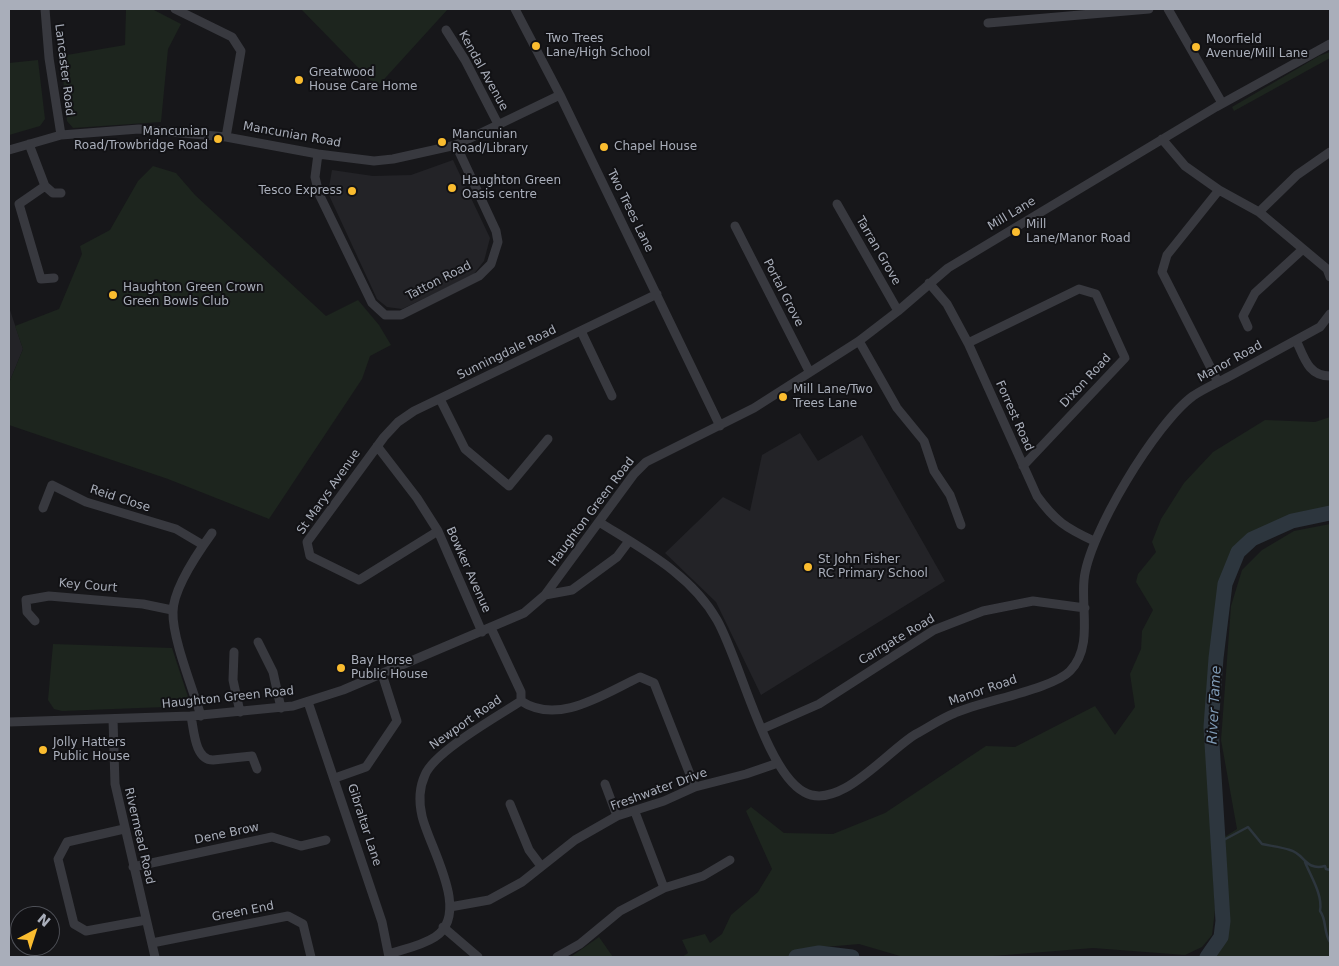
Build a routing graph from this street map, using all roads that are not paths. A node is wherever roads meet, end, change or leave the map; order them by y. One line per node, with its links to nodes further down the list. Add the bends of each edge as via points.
1 (45, 9): 12 (street, Lancaster Road)
2 (515, 9): 9 (street, Two Trees Lane)
3 (1149, 9): 6 (street)
4 (1168, 9): 10 (street)
5 (179, 10): 13 (street, via 232,37 241,51)
6 (988, 23)
7 (446, 30): 11 (street, Kendal Avenue)
8 (1330, 44): 10 (street, Mill Lane)
9 (560, 95): 11 (street, Mancunian Road); 30 (street, Two Trees Lane)
10 (1222, 103): 14 (street, Mill Lane)
11 (498, 124): 16 (street, Mancunian Road)
12 (61, 135): 13 (street, Mancunian Road, via 139,129); 15 (street, Mancunian Road)
13 (226, 136): 19 (street, Mancunian Road)
14 (1162, 138): 21 (street, via 1185,166); 29 (street, Mill Lane, via 948,268)
15 (29, 144): 17 (street, Mancunian Road); 20 (street)
16 (456, 145): 19 (street, Mancunian Road, via 419,155 374,161); 19 (street, Tatton Road, via 496,231 498,242 491,264 479,276 401,315 385,315 372,304 319,194 315,177)
17 (9, 150)
18 (1330, 152): 24 (street, via 1297,175)
19 (318, 154)
20 (45, 186): 22 (street, via 53,194); 28 (street, via 19,204 41,278)
21 (1219, 190): 24 (street); 40 (street, via 1167,255 1162,272)
22 (61, 193)
23 (837, 204): 31 (street, Tarran Grove)
24 (1259, 212): 26 (street)
25 (734, 226): 38 (street, Portal Grove)
26 (1303, 249): 27 (street, via 1327,269); 33 (street, via 1255,293 1243,316)
27 (1330, 276)
28 (54, 278)
29 (929, 284): 31 (street, Mill Lane); 37 (street, Forrest Road, via 948,304)
30 (657, 294): 34 (street, Sunningdale Road); 43 (street, Two Trees Lane)
31 (898, 311): 36 (street, Mill Lane)
32 (1330, 314): 35 (street, Manor Road, via 1320,327)
33 (1248, 327)
34 (581, 331): 41 (street); 42 (street, Sunningdale Road)
35 (1296, 340): 39 (street, via 1309,368 1317,374); 40 (street, Manor Road)
36 (859, 341): 38 (street, Mill Lane); 49 (street, via 897,408 924,440 934,471 950,495)
37 (968, 343): 46 (street, Forrest Road); 46 (street, Dixon Road, via 1080,289 1096,294 1100,302 1124,358)
38 (810, 371): 43 (street, Mill Lane)
39 (1330, 376)
40 (1218, 382): 53 (street, Manor Road, via 1193,396 1164,423)
41 (612, 396)
42 (440, 399): 44 (street, via 465,449 509,486); 45 (street, Sunningdale Road, via 398,422)
43 (720, 426): 48 (street, Haughton Green Road, via 646,462)
44 (548, 439)
45 (377, 446): 50 (street, Bowker Avenue); 50 (street, St Marys Avenue, via 307,542 310,556 359,580)
46 (1023, 466): 53 (street, Forrest Road, via 1037,496 1053,517)
47 (43, 508): 54 (street, Reid Close, via 52,485 86,502 176,529)
48 (599, 522): 52 (street, Manor Road); 55 (street, Haughton Green Road)
49 (961, 525)
50 (438, 531): 59 (street, Bowker Avenue)
51 (212, 533): 54 (street)
52 (629, 541): 55 (street, via 617,557 572,590); 71 (street, Manor Road, via 672,568 717,620)
53 (1094, 541): 56 (street, Manor Road, via 1084,580)
54 (203, 545): 57 (street)
55 (545, 595): 59 (street, Haughton Green Road, via 524,613)
56 (1085, 608): 71 (street, Carrgate Road, via 1033,601 983,611 934,630 819,704); 72 (street, Manor Road, via 1083,649 1069,672 1049,684 954,713 908,739 838,793 817,797 808,794 792,785)
57 (172, 610): 58 (street, Key Court, via 143,604 44,596 26,600 27,612); 68 (street, via 180,651)
58 (35, 621)
59 (487, 630): 62 (street, Haughton Green Road); 63 (street, Newport Road, via 521,692)
60 (258, 642): 65 (street, via 273,672)
61 (234, 652): 66 (street, via 233,680)
62 (382, 674): 64 (street, Haughton Green Road); 74 (street, via 397,721 366,767)
63 (521, 701): 76 (street, via 533,709 548,711 574,707 640,677 654,683); 86 (street, Newport Road, via 435,759 425,775 420,797 422,817 451,898)
64 (308, 702): 65 (street, Haughton Green Road); 74 (street, Gibraltar Lane)
65 (281, 708): 66 (street, Haughton Green Road)
66 (240, 712): 68 (street, Haughton Green Road)
67 (190, 716): 68 (street, Haughton Green Road); 69 (street, Haughton Green Road); 73 (street, via 201,756 207,760 252,756)
68 (201, 716)
69 (113, 719): 70 (street, Haughton Green Road); 80 (street, Rivermead Road, via 115,784)
70 (9, 722)
71 (762, 728): 72 (street, Manor Road)
72 (778, 763): 76 (street, Freshwater Drive)
73 (257, 769)
74 (335, 778): 90 (street, Gibraltar Lane, via 382,922)
75 (605, 784): 79 (street)
76 (695, 787): 78 (street, Freshwater Drive)
77 (510, 804): 83 (street, via 529,850)
78 (635, 812): 79 (street, Freshwater Drive); 85 (street)
79 (617, 816): 83 (street, Freshwater Drive, via 574,840)
80 (124, 829): 84 (street, Rivermead Road); 87 (street, via 67,842 58,859 60,868 74,924 86,932)
81 (326, 840): 84 (street, Dene Brow, via 301,846 272,837)
82 (730, 860): 85 (street, via 703,876)
83 (540, 866): 86 (street, Freshwater Drive, via 522,882 489,900)
84 (133, 867): 87 (street, Rivermead Road)
85 (664, 888): 94 (street, via 620,911 580,944)
86 (450, 908): 88 (street, via 449,917)
87 (146, 920): 89 (street, Rivermead Road)
88 (442, 927): 90 (street, via 437,936); 93 (street)
89 (152, 943): 91 (street, Rivermead Road); 92 (street, Green End, via 288,916 303,924)
90 (389, 956)
91 (155, 957)
92 (311, 957)
93 (478, 957)
94 (557, 957)

